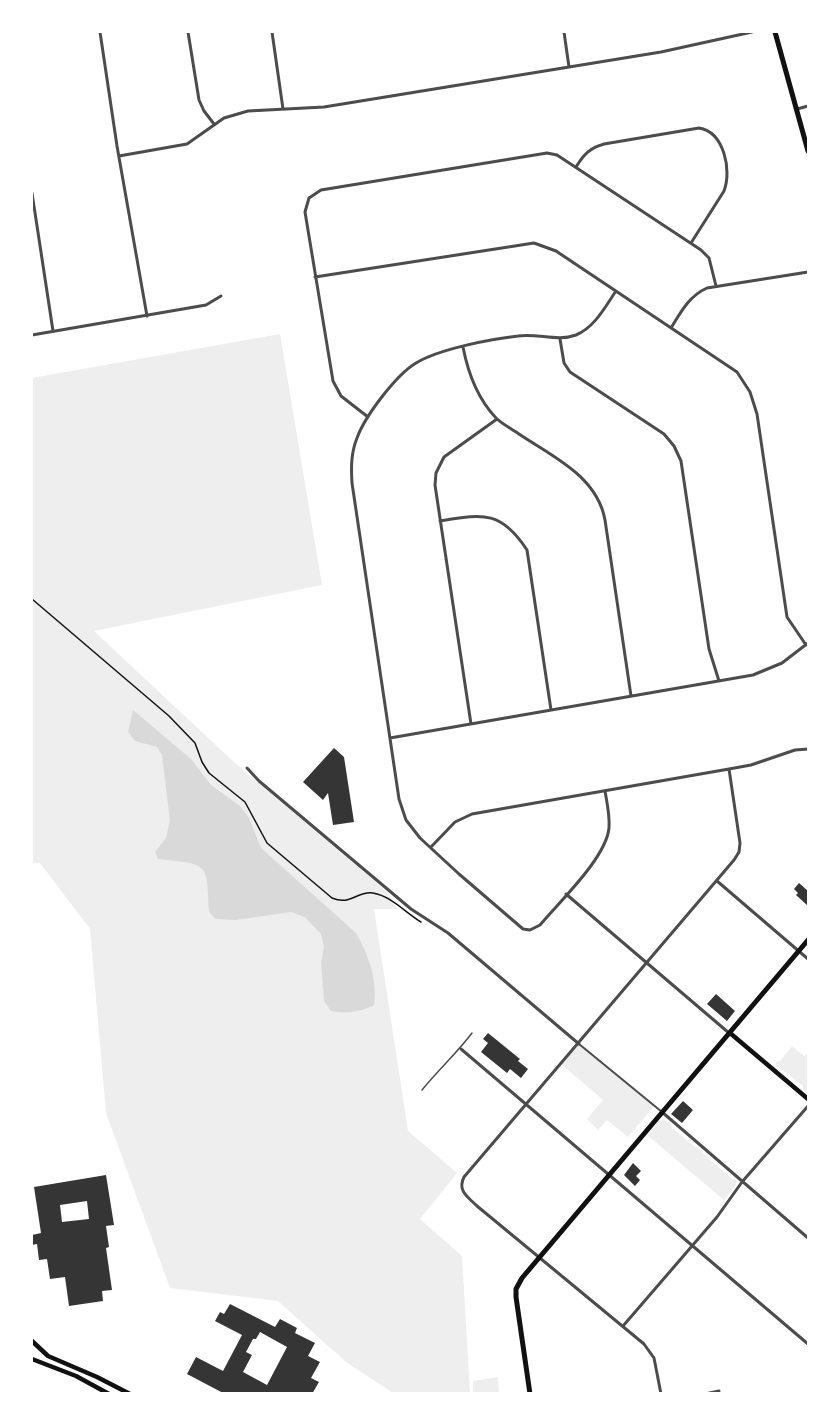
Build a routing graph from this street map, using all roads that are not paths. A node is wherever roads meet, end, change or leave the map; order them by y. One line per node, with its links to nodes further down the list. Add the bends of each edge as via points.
1 (100, 32): 13 (street)
2 (188, 32): 11 (street, via 199,100)
3 (272, 32): 9 (street)
4 (564, 32): 7 (street)
5 (752, 32): 7 (street)
6 (775, 32): 10 (main road)
7 (569, 67): 9 (street, via 324,107)
8 (808, 106): 10 (street)
9 (283, 109): 11 (street, via 248,111)
10 (797, 109): 12 (main road)
11 (214, 124): 13 (street, via 187,144)
12 (808, 151)
13 (119, 156): 22 (street)
14 (576, 166): 16 (street); 16 (street, via 588,151 604,144 708,129 720,142 727,182); 18 (street, via 547,153 321,190 309,198 305,212)
15 (32, 193): 24 (street)
16 (691, 243): 19 (street, via 709,258)
17 (808, 272): 19 (street)
18 (315, 277): 20 (street, via 534,243 556,251); 28 (street, via 333,381 341,396)
19 (716, 286): 23 (street, via 696,293)
20 (616, 291): 23 (street); 26 (street, via 596,321 582,332)
21 (221, 296): 22 (street, via 206,305)
22 (147, 316): 24 (street)
23 (671, 328): 31 (street, via 737,372 750,392 757,414 787,617)
24 (53, 331): 25 (street)
25 (32, 335)
26 (560, 339): 27 (street, via 519,335); 32 (street, via 564,363 570,372 664,434 681,461 709,649)
27 (463, 347): 28 (street, via 415,363 395,381); 29 (street, via 479,395)
28 (368, 417): 36 (street, via 351,458 352,483)
29 (497, 419): 30 (street, via 444,457 435,485); 33 (street, via 574,470 600,503)
30 (440, 521): 34 (street, via 477,515 498,519 516,532 527,550); 35 (street)
31 (807, 644): 32 (street, via 782,663 753,675)
32 (719, 681): 33 (street)
33 (631, 696): 34 (street)
34 (551, 710): 35 (street)
35 (471, 724): 36 (street)
36 (390, 738): 41 (street, via 406,820)
37 (808, 749): 39 (street)
38 (247, 768): 50 (street, via 411,909 448,933)
39 (729, 770): 40 (street); 42 (street, via 740,843 739,852)
40 (604, 791): 41 (street, via 463,816); 43 (street, via 609,830 603,848)
41 (431, 847): 43 (street, via 523,929 540,925)
42 (717, 881): 45 (street); 47 (street)
43 (566, 894): 47 (street)
44 (808, 940): 45 (main road)
45 (799, 951): 46 (street); 49 (main road)
46 (808, 959)
47 (648, 964): 49 (street); 50 (street)
48 (472, 1033): 51 (lane)
49 (730, 1033): 53 (main road); 56 (main road)
50 (579, 1044): 54 (street); 56 (street)
51 (460, 1049): 52 (lane); 54 (street)
52 (422, 1090)
53 (808, 1099)
54 (526, 1106): 57 (street); 61 (street, via 461,1184 470,1199)
55 (808, 1106): 58 (street)
56 (662, 1112): 57 (main road); 58 (street)
57 (609, 1175): 60 (street); 61 (main road)
58 (742, 1182): 59 (street); 60 (street)
59 (808, 1238)
60 (691, 1246): 62 (street); 64 (street)
61 (538, 1257): 62 (street); 69 (main road, via 516,1293)
62 (623, 1326): 70 (street, via 654,1358)
63 (32, 1341): 68 (main road, via 48,1356)
64 (808, 1344)
65 (32, 1359): 67 (main road)
66 (719, 1391): 71 (street)
67 (109, 1394)
68 (130, 1394)
69 (530, 1394)
70 (661, 1394)
71 (705, 1394)

